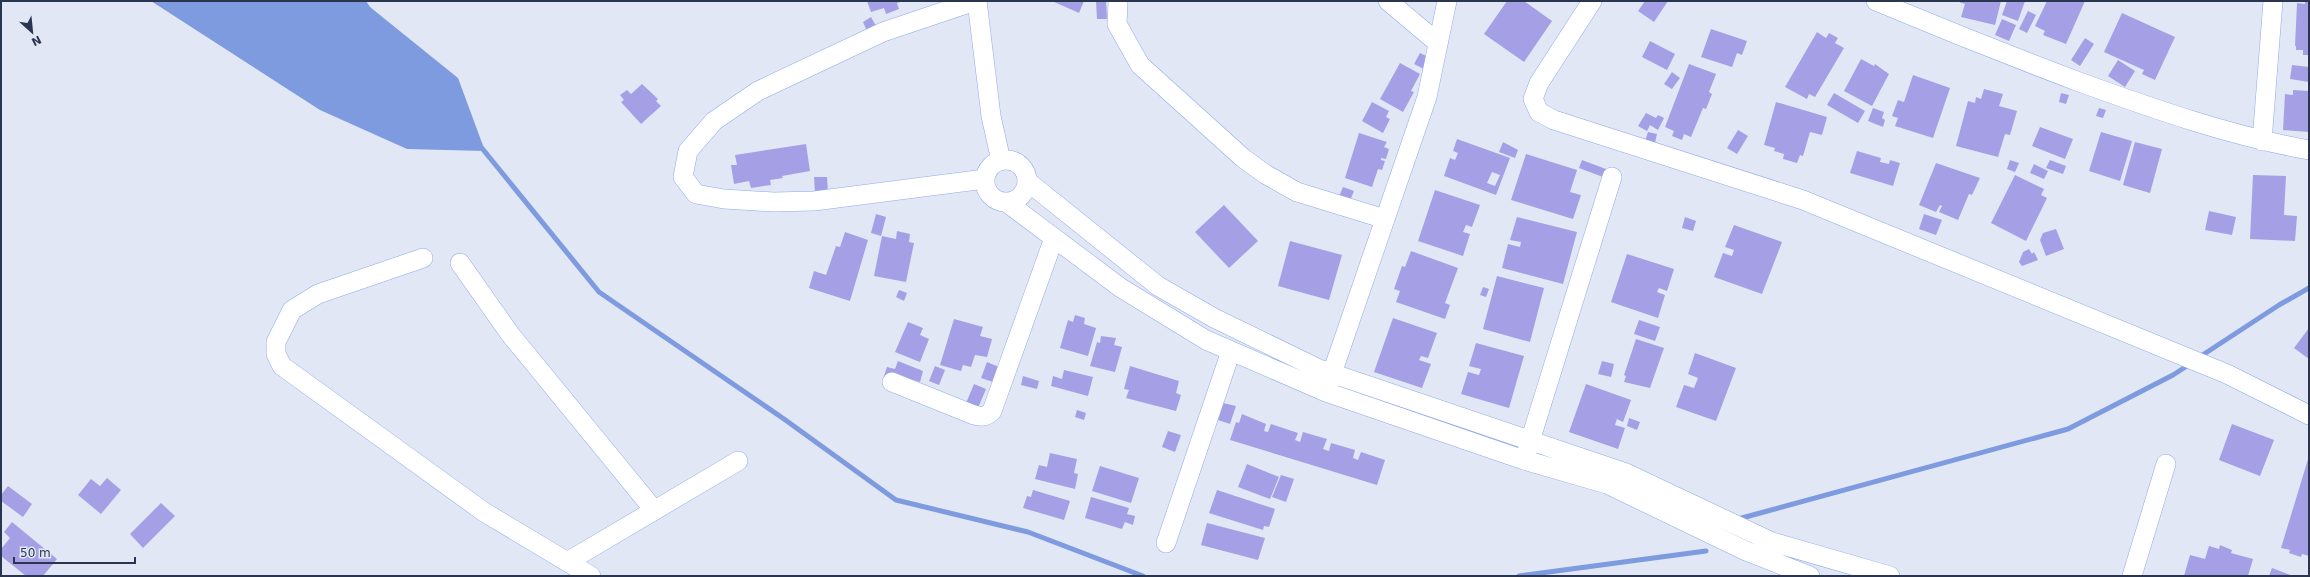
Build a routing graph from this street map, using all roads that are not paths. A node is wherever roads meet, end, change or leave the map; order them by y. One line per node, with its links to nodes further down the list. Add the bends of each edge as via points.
1 (976, 1): 12 (street, via 990,116); 14 (street, via 884,32 758,91 714,121 688,151 683,177 696,194 724,200 774,202 814,201)
2 (1118, 1): 17 (street, via 1117,24 1140,65 1243,158 1297,192)
3 (1388, 1): 9 (street)
4 (1447, 1): 9 (street)
5 (1592, 1): 25 (street, via 1539,83 1533,99 1539,112 1554,120 1803,200 2226,374)
6 (1876, 1): 8 (street)
7 (2273, 1): 10 (street)
8 (1899, 5): 10 (street, via 2004,54 2157,110)
9 (1438, 43): 17 (street, via 1427,97)
10 (2262, 142): 11 (street)
11 (2309, 150)
12 (1001, 161): 14 (street, via 990,168); 15 (street, via 1012,161 1022,167)
13 (1612, 177): 26 (street)
14 (985, 179): 16 (street, via 991,195)
15 (1027, 181): 16 (street, via 1025,190 1018,199); 22 (street, via 1158,286 1214,318 1319,369)
16 (1006, 202): 18 (street)
17 (1385, 219): 22 (street)
18 (1054, 238): 21 (street, via 1121,288 1206,340); 23 (street, via 992,411 987,416 974,415)
19 (423, 258): 33 (street, via 318,294 292,310 276,342 276,354 282,366 484,512)
20 (460, 263): 30 (street, via 510,334)
21 (1231, 351): 24 (street); 31 (street)
22 (1332, 372): 24 (street); 26 (street)
23 (892, 382)
24 (1326, 392): 27 (street)
25 (2309, 415)
26 (1530, 439): 27 (street); 32 (street, via 1626,473 1738,528)
27 (1524, 460): 35 (street, via 1607,484 1746,551)
28 (738, 461): 30 (street)
29 (2166, 464): 37 (street)
30 (654, 510): 33 (street)
31 (1166, 542)
32 (1815, 555): 35 (street); 36 (street)
33 (567, 562): 34 (street)
34 (591, 576)
35 (1808, 576)
36 (1890, 576)
37 (2132, 576)

